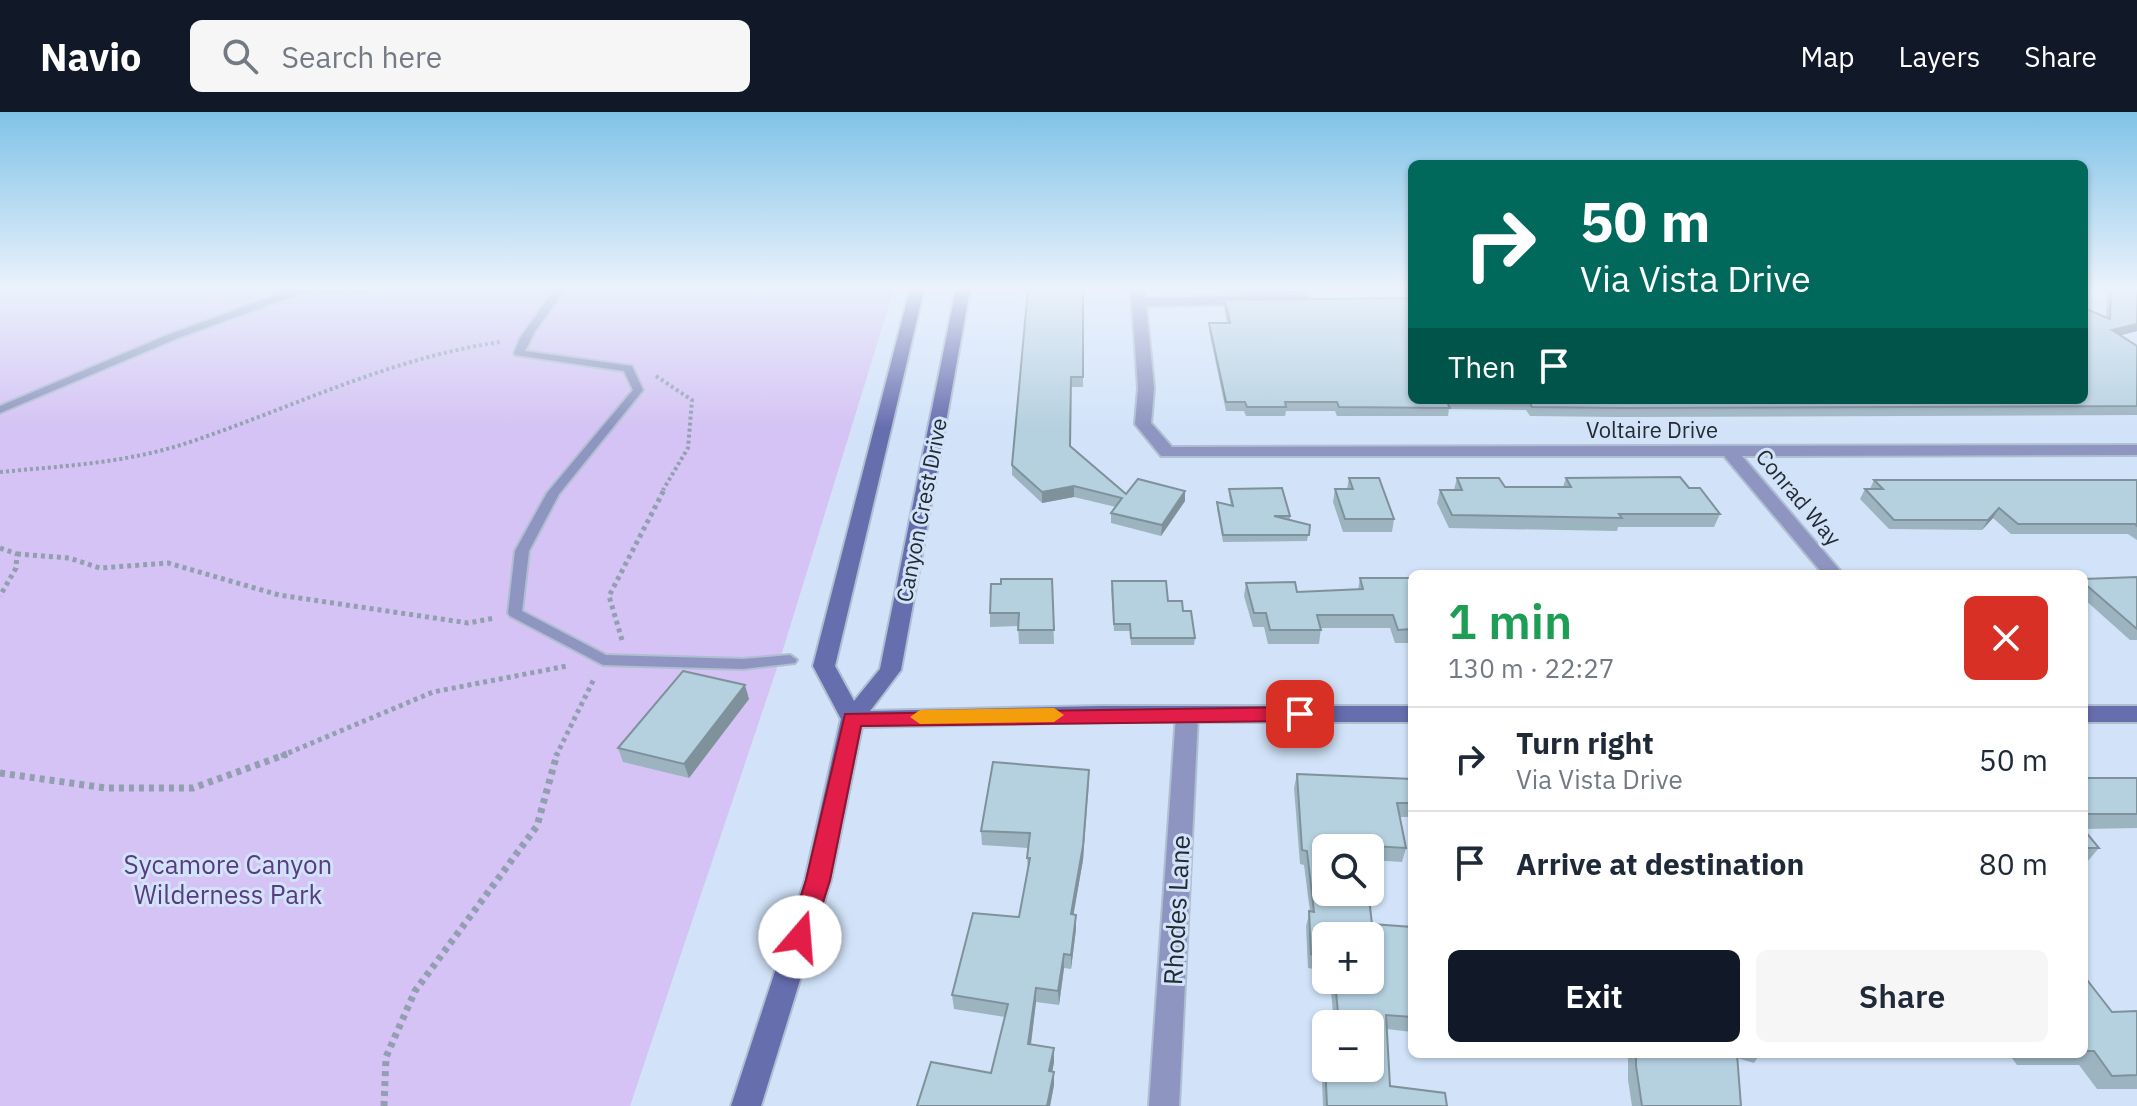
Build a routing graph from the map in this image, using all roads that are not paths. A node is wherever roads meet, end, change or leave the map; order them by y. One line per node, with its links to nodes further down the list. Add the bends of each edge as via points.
1 (176, 335): 6 (lane)
2 (526, 335): 10 (lane, via 519,353 628,368 638,390 553,493 522,551 515,613 603,660)
3 (906, 335): 15 (main road, via 824,666)
4 (954, 335): 15 (main road, Canyon Crest Drive, via 890,670)
5 (1141, 335): 7 (street, Voltaire Drive, via 1143,424 1167,452)
6 (0, 410)
7 (1728, 450): 8 (street, Voltaire Drive); 9 (street, Conrad Way)
8 (2137, 450)
9 (1830, 570)
10 (790, 660)
11 (1408, 714): 14 (main road)
12 (2088, 714): 13 (main road)
13 (2137, 714)
14 (1187, 715): 15 (main road); 17 (street, Rhodes Lane)
15 (852, 719): 16 (main road, Canyon Crest Drive, via 818,880)
16 (746, 1106)
17 (1164, 1106)

